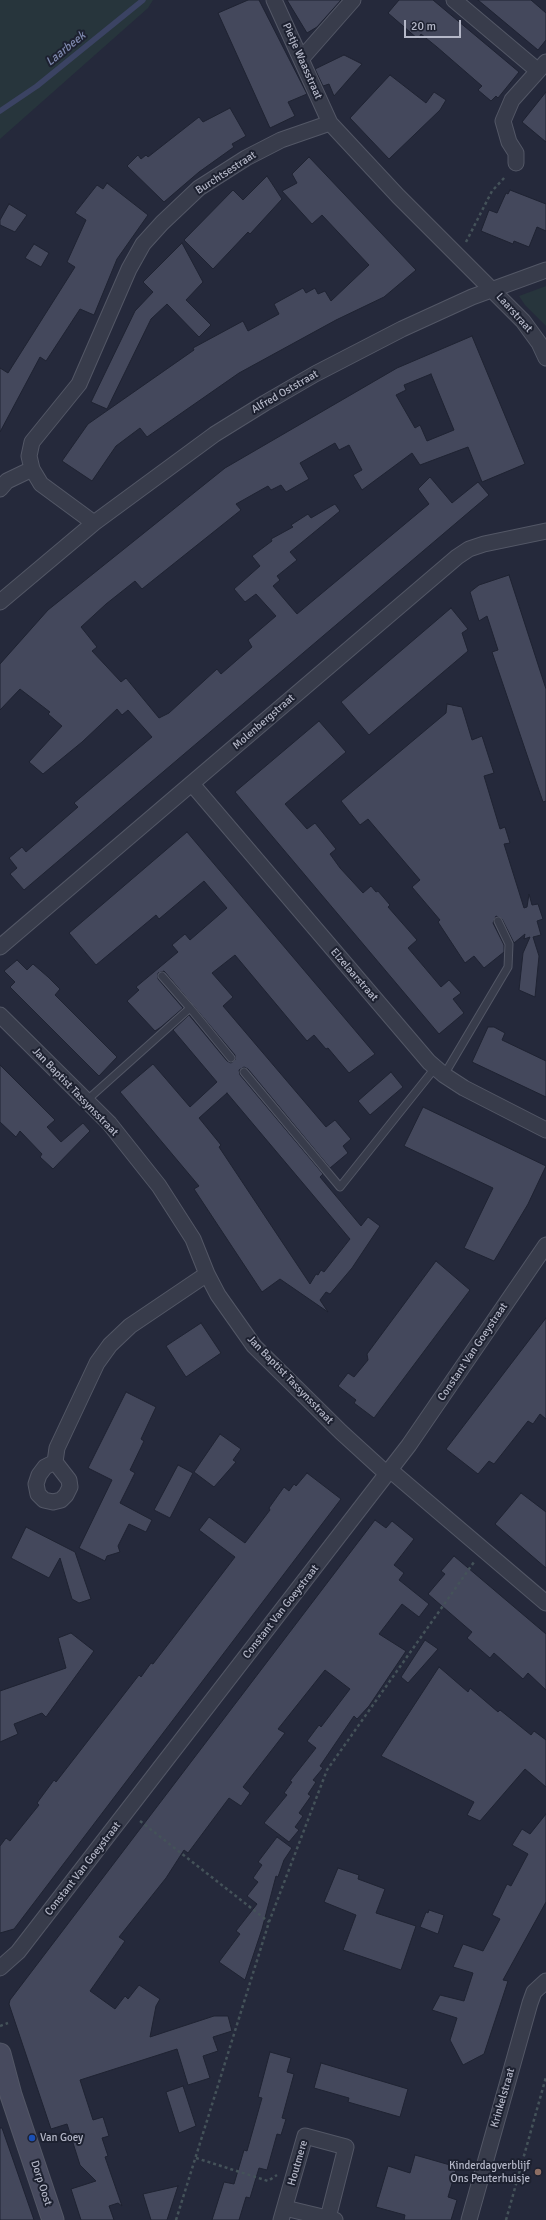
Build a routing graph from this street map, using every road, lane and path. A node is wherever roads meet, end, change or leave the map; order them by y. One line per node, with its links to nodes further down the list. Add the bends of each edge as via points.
1 (274, 0): 4 (street, Pietje Waasstraat)
2 (353, 0): 4 (street)
3 (454, 0): 5 (street)
4 (302, 58): 6 (street, Pietje Waasstraat)
5 (542, 66): 7 (street, via 512,100 503,121 509,142 516,153)
6 (330, 123): 8 (street); 12 (street, Burchtsestraat, via 281,140 246,158 199,188 143,244 79,384 32,442 29,456)
7 (516, 163): 8 (path, via 492,191)
8 (459, 256): 10 (street)
9 (546, 270): 10 (street)
10 (492, 290): 11 (street, Laarstraat, via 523,321); 14 (street, Alfred Oststraat, via 402,329 271,399 215,434)
11 (546, 358)
12 (32, 470): 13 (street, via 7,481); 14 (street, via 41,484)
13 (0, 490)
14 (94, 523): 16 (street, Alfred Oststraat)
15 (546, 531): 17 (street, Molenbergstraat, via 484,544 469,549 457,557)
16 (0, 602)
17 (192, 784): 19 (street, Molenbergstraat); 24 (street, Elzelaarstraat)
18 (498, 921): 24 (lane, via 509,944 508,967)
19 (0, 947)
20 (162, 976): 21 (lane)
21 (190, 1008): 23 (lane); 26 (lane)
22 (0, 1015): 26 (street, Jan Baptist Tassynsstraat)
23 (231, 1058)
24 (440, 1071): 25 (lane, via 340,1187); 27 (street, Elzelaarstraat)
25 (244, 1072)
26 (86, 1101): 29 (street, Jan Baptist Tassynsstraat, via 108,1123 159,1186 194,1238)
27 (546, 1130)
28 (546, 1245): 31 (street, Constant Van Goeystraat, via 450,1388)
29 (206, 1274): 30 (street, via 130,1326 110,1345 97,1363 58,1448); 31 (street, Jan Baptist Tassynsstraat, via 218,1296 254,1346 341,1432)
30 (55, 1462)
31 (389, 1472): 32 (street, Jan Baptist Tassynsstraat); 34 (street, Constant Van Goeystraat)
32 (483, 1549): 33 (street, Jan Baptist Tassynsstraat); 35 (path, via 327,1770)
33 (546, 1603)
34 (127, 1812): 35 (path); 36 (street, Constant Van Goeystraat, via 18,1952)
35 (268, 1922): 42 (path)
36 (0, 1968)
37 (546, 1981): 48 (street, Krinkelstraat, via 534,1992 530,2003)
38 (8, 2023): 39 (path)
39 (0, 2026)
40 (0, 2054): 46 (main road, Dorp Oost)
41 (546, 2077): 49 (path)
42 (196, 2158): 43 (path, via 268,2181 276,2175); 47 (path)
43 (292, 2181): 44 (street, Houtmere); 45 (street, Houtmere, via 305,2136 346,2148)
44 (283, 2214): 45 (street, Houtmere)
45 (331, 2219)
46 (53, 2220)
47 (176, 2220)
48 (469, 2220)
49 (506, 2220)

